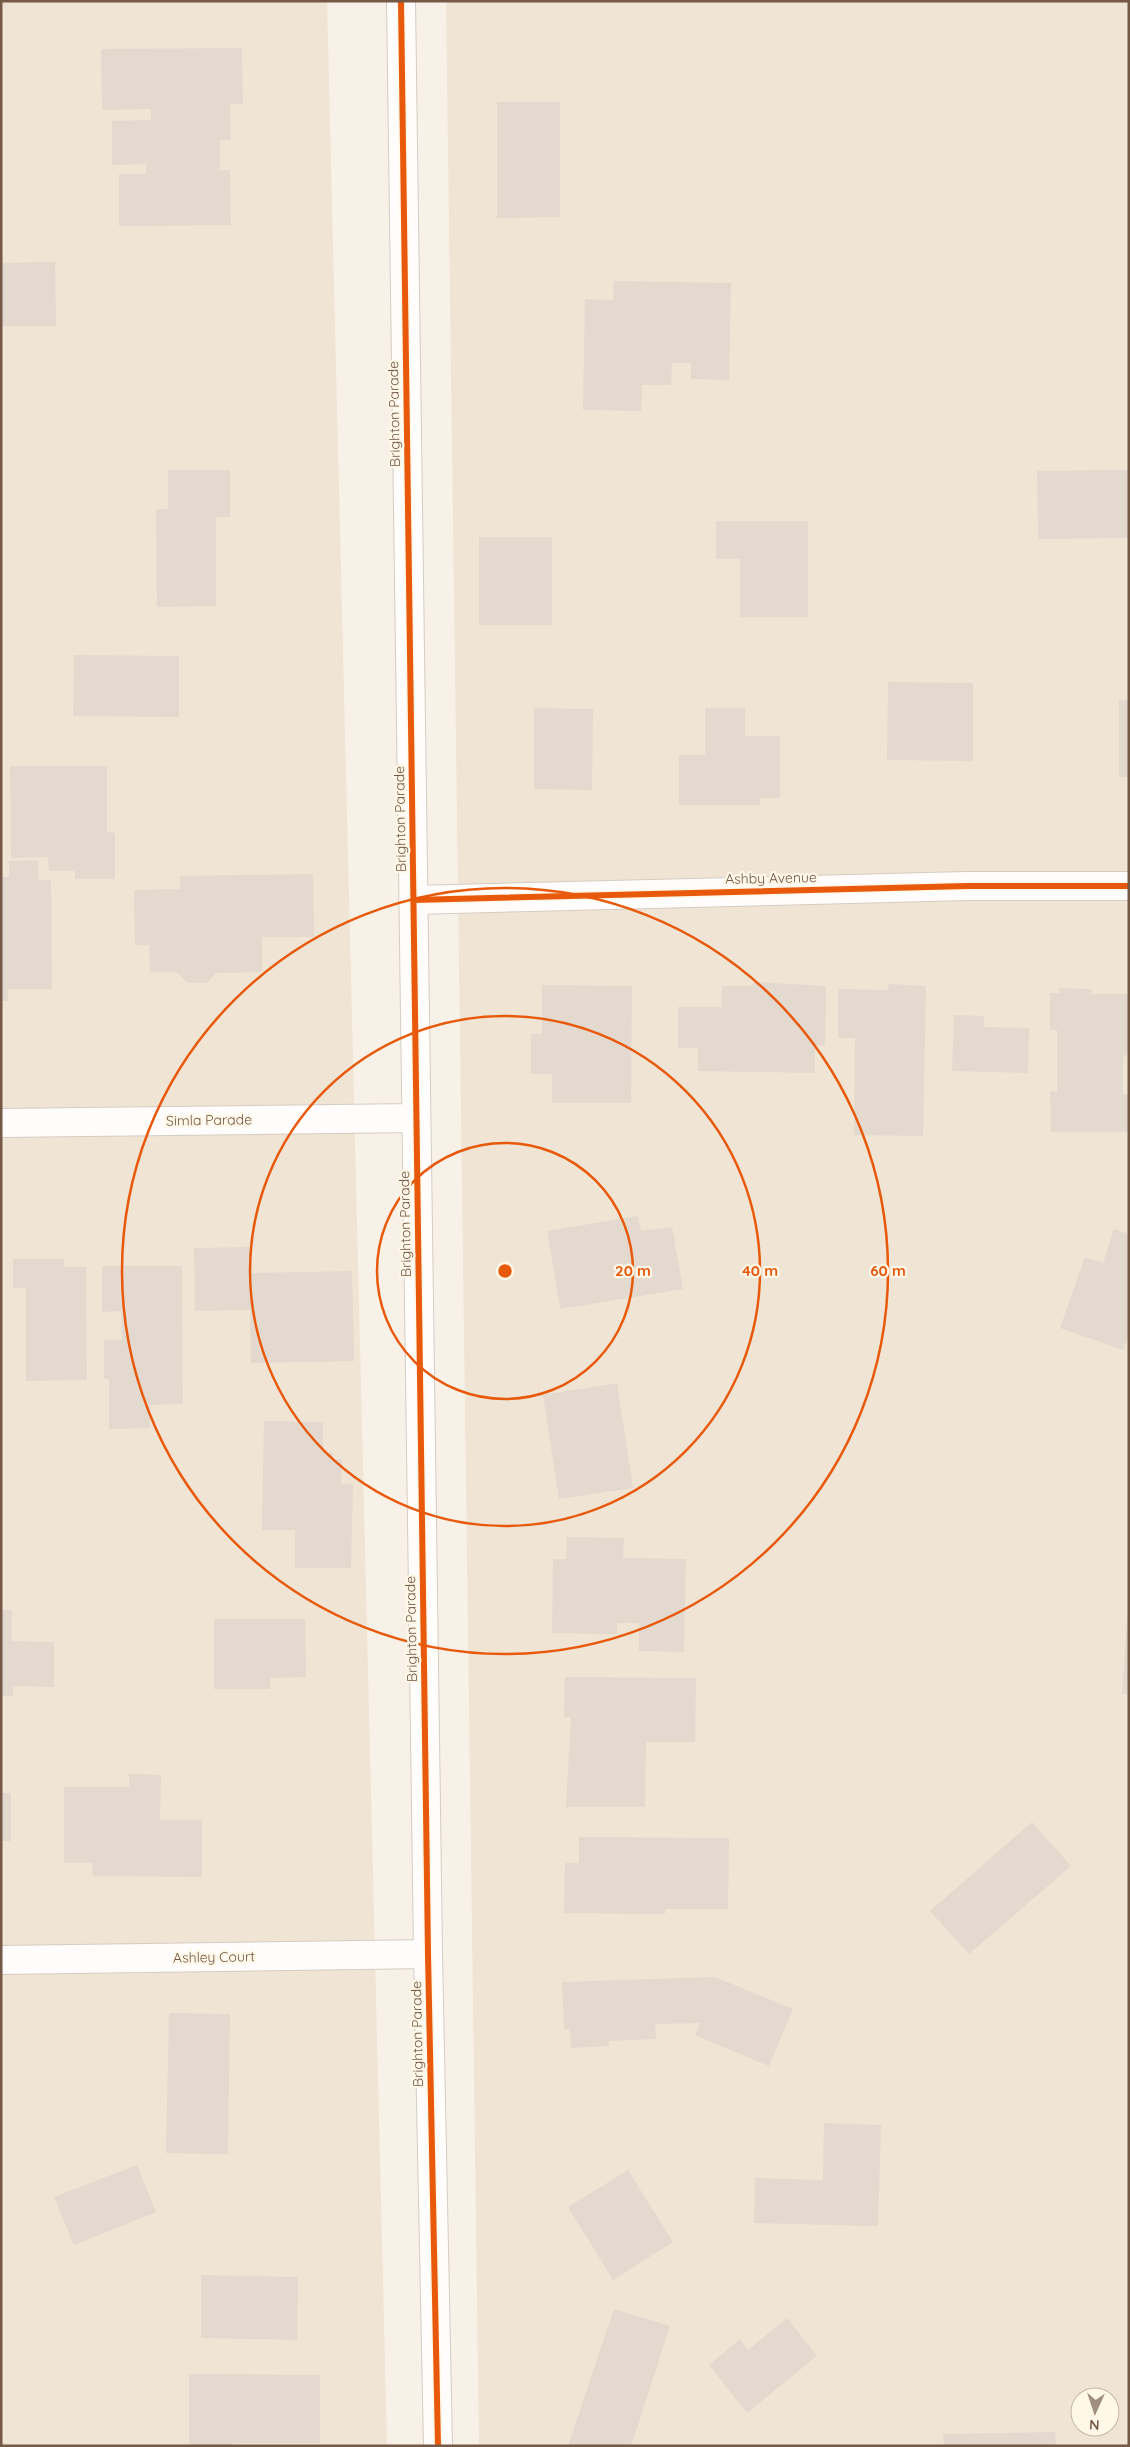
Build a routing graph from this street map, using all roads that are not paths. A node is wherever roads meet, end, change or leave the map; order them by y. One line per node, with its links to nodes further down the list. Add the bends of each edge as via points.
1 (401, 1): 3 (street, Brighton Parade)
2 (1129, 886): 3 (street, Ashby Avenue, via 967,886)
3 (414, 900): 4 (street, Brighton Parade)
4 (416, 1118): 5 (street, Simla Parade); 6 (street, Brighton Parade)
5 (1, 1123)
6 (428, 1954): 7 (street, Ashley Court); 8 (street, Brighton Parade)
7 (1, 1960)
8 (438, 2446)

